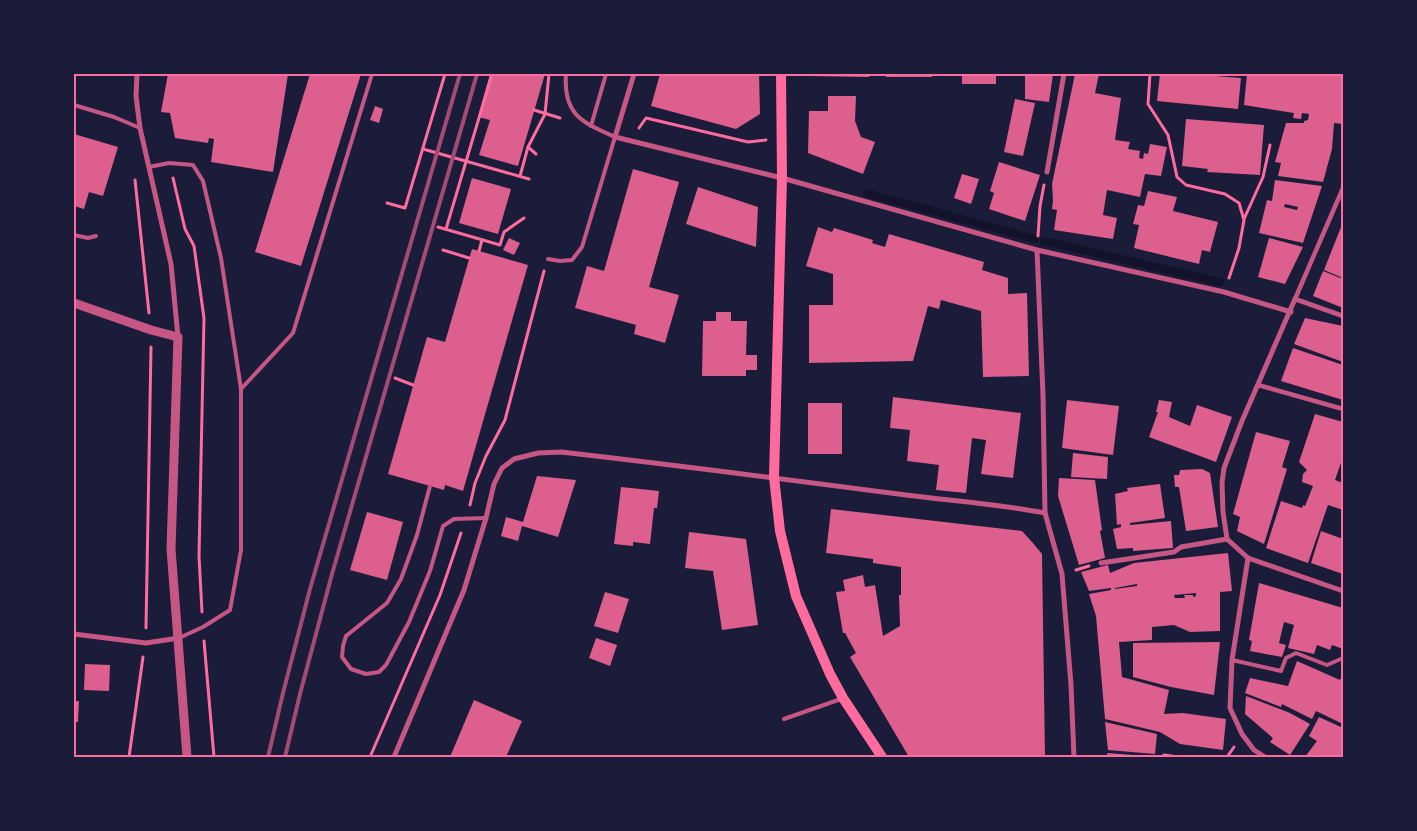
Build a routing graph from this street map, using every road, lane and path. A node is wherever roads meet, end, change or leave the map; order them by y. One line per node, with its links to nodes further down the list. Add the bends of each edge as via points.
1 (137, 74): 16 (street)
2 (372, 74): 57 (lane, via 293,333)
3 (445, 74): 22 (path)
4 (492, 74): 24 (path)
5 (549, 74): 21 (path, via 545,114)
6 (566, 74): 15 (lane, via 568,102 575,115)
7 (606, 74): 15 (lane)
8 (634, 74): 17 (street)
9 (781, 74): 18 (main road)
10 (1064, 74): 27 (street)
11 (1150, 74): 35 (path, via 1148,104 1168,135 1177,177 1186,185 1225,194 1239,203)
12 (74, 105): 16 (lane)
13 (534, 110): 14 (path)
14 (543, 113)
15 (591, 126): 17 (lane)
16 (140, 128): 26 (street)
17 (615, 137): 19 (street); 46 (lane, via 582,247 572,260)
18 (782, 138): 19 (path, via 748,142 646,118); 30 (main road)
19 (630, 140): 30 (street)
20 (1270, 145): 35 (path, via 1263,177)
21 (528, 148): 23 (path); 28 (path)
22 (423, 149): 24 (path); 33 (path, via 405,208)
23 (536, 154)
24 (466, 161): 28 (path); 37 (path)
25 (169, 163): 26 (lane); 57 (lane, via 193,165 203,181 221,258); 69 (path, via 185,229 194,246 204,318 199,556)
26 (149, 167): 53 (street, via 171,264)
27 (1047, 172): 40 (path)
28 (520, 176): 31 (path)
29 (135, 178): 52 (path)
30 (782, 178): 43 (street); 60 (main road)
31 (529, 179)
32 (1343, 188): 48 (street)
33 (386, 203)
34 (524, 218): 41 (path, via 504,232 500,245)
35 (1244, 220): 47 (path, via 1239,248)
36 (438, 227): 37 (path)
37 (446, 229): 41 (path)
38 (74, 235): 39 (lane)
39 (96, 236)
40 (1038, 237)
41 (482, 240): 44 (path)
42 (443, 250): 45 (path)
43 (1037, 250): 47 (street); 62 (street)
44 (479, 251)
45 (470, 258)
46 (548, 259): 59 (path)
47 (1224, 292): 50 (street)
48 (1295, 299): 50 (street); 51 (street)
49 (74, 303): 52 (street)
50 (1291, 312): 56 (street)
51 (1343, 316)
52 (151, 330): 53 (street); 72 (path)
53 (178, 336): 71 (street, via 171,549)
54 (394, 378): 55 (path)
55 (413, 385)
56 (1258, 385): 58 (street); 64 (street, via 1224,468 1223,512)
57 (241, 389): 69 (lane, via 242,550 230,610)
58 (1343, 409)
59 (505, 420)
60 (774, 477): 62 (street); 63 (street, via 570,453 538,453 514,459 502,468 494,484); 75 (main road, via 780,531 796,596)
61 (430, 486): 63 (lane, via 401,579 387,603 346,636 342,657 351,669 366,674 378,672 386,665 409,622 430,571 443,526 454,519)
62 (1045, 513): 67 (street)
63 (486, 518): 81 (street, via 464,590)
64 (1227, 539): 65 (street); 66 (street, via 1181,547 1174,552)
65 (1248, 558): 68 (street); 74 (street)
66 (1101, 563): 67 (path)
67 (1062, 574): 83 (street)
68 (1343, 591)
69 (203, 627): 71 (lane); 80 (path)
70 (74, 634): 72 (street)
71 (179, 638): 72 (street); 79 (street)
72 (146, 643): 78 (path)
73 (1343, 658): 74 (lane, via 1327,665 1296,654 1286,658 1281,670)
74 (1232, 660): 85 (street, via 1230,708 1242,734 1254,750)
75 (843, 698): 76 (lane); 82 (main road)
76 (784, 719)
77 (1164, 754): 84 (path)
78 (129, 757)
79 (187, 757)
80 (214, 757)
81 (394, 757)
82 (882, 757)
83 (1074, 757)
84 (1178, 757)
85 (1265, 757)

